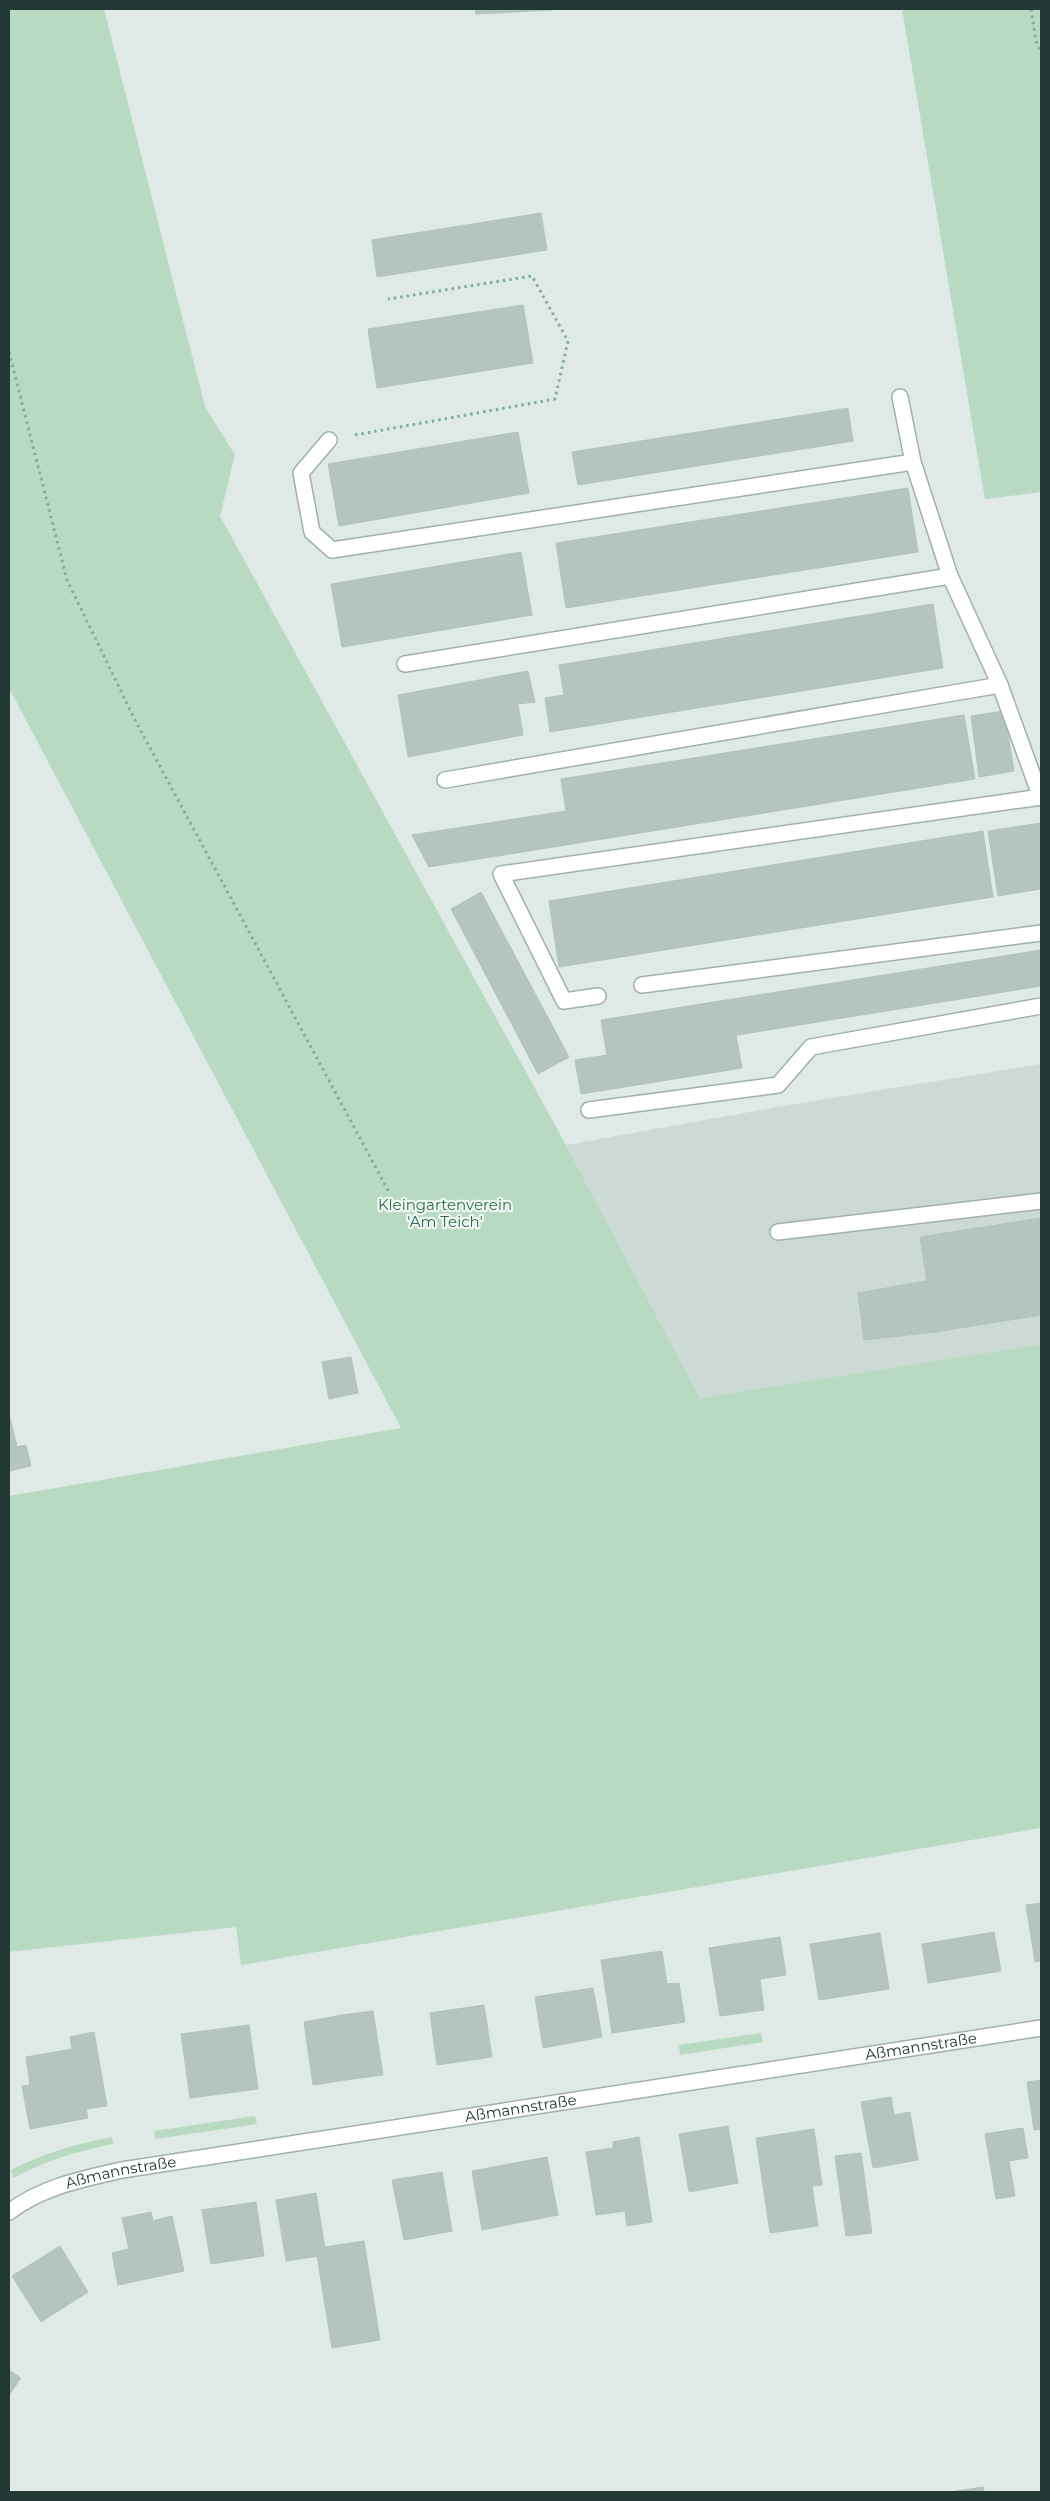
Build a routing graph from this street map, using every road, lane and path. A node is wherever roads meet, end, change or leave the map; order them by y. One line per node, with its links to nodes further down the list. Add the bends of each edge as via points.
1 (1031, 9): 2 (path)
2 (1041, 52)
3 (388, 299): 6 (path, via 532,276 568,341 555,399)
4 (9, 352): 18 (path, via 67,580 134,720)
5 (900, 397): 7 (street)
6 (329, 440): 7 (street, via 301,473 312,532 332,550)
7 (913, 462): 8 (street)
8 (950, 576): 9 (street); 10 (street)
9 (405, 664)
10 (1000, 685): 11 (street); 12 (street)
11 (445, 780)
12 (1041, 798): 15 (street, via 502,874 564,1001)
13 (1041, 933): 14 (street)
14 (642, 985)
15 (598, 996)
16 (1041, 1006): 17 (street, via 811,1047 778,1086)
17 (589, 1110)
18 (390, 1194)
19 (1041, 1201): 20 (street)
20 (778, 1232)
21 (1041, 2028): 22 (street, Aßmannstraße, via 122,2170 65,2183 32,2197)
22 (9, 2212)

